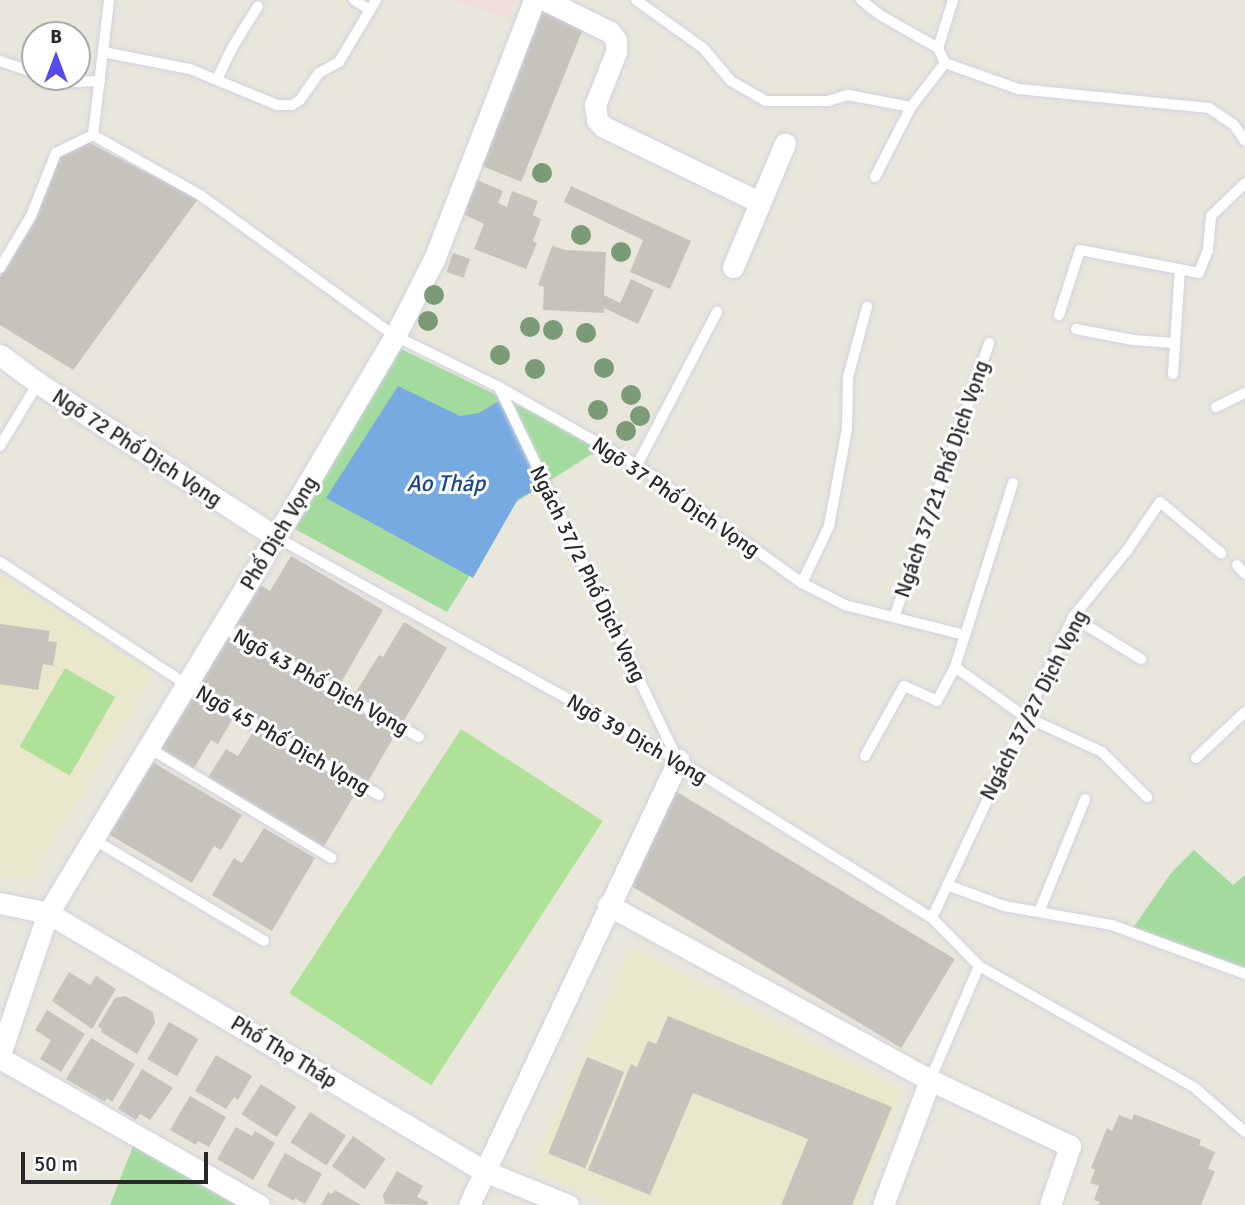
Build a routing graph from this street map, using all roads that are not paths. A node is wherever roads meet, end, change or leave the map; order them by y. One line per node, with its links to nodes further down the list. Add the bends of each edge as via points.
1 (109, 0): 11 (lane)
2 (354, 0): 8 (lane)
3 (534, 0): 32 (street, Phố Dịch Vọng, via 435,257)
4 (545, 0): 24 (street, via 610,32 616,40 616,52 595,105 594,114 604,127)
5 (636, 0): 18 (lane, via 703,48 731,81 765,101 828,101 848,95)
6 (862, 0): 10 (lane)
7 (953, 0): 10 (lane)
8 (373, 5): 15 (lane, via 339,62 319,73 292,105 277,105)
9 (258, 6): 15 (lane)
10 (938, 48): 13 (lane)
11 (103, 52): 15 (lane, via 190,69); 17 (lane)
12 (0, 61): 14 (lane)
13 (945, 63): 18 (lane); 20 (lane, via 1018,89 1209,108 1234,125)
14 (21, 68)
15 (217, 79)
16 (91, 81): 17 (lane)
17 (100, 81): 19 (lane)
18 (911, 107): 22 (lane)
19 (93, 135): 26 (lane, via 56,153 31,216); 32 (lane, Ngõ 37 Phố Dịch Vọng, via 200,195)
20 (1245, 141)
21 (785, 143): 24 (street)
22 (875, 177)
23 (1245, 183): 27 (lane, via 1211,216 1208,250 1199,273)
24 (759, 202): 25 (street)
25 (733, 267)
26 (0, 268)
27 (1180, 270): 30 (lane, via 1080,250); 34 (lane)
28 (867, 307): 47 (lane, via 848,377 847,429 829,526)
29 (717, 312): 42 (lane)
30 (1059, 315)
31 (1076, 329): 34 (lane)
32 (395, 336): 38 (lane, Ngõ 37 Phố Dịch Vọng); 44 (street, Phố Dịch Vọng)
33 (989, 343): 48 (lane, Ngách 37/21 Phố Dịch Vọng)
34 (1173, 343): 36 (lane)
35 (0, 355): 37 (street, Ngõ 72 Phố Dịch Vọng)
36 (1173, 374)
37 (38, 383): 41 (lane); 44 (street, Ngõ 72 Phố Dịch Vọng)
38 (499, 387): 42 (lane, Ngõ 37 Phố Dịch Vọng); 61 (lane, Ngách 37/2 Phố Dịch Vọng)
39 (1245, 393): 40 (lane)
40 (1216, 407)
41 (0, 446)
42 (637, 465): 47 (lane, Ngõ 37 Phố Dịch Vọng)
43 (1013, 483): 51 (lane)
44 (276, 537): 50 (street, Phố Dịch Vọng); 61 (lane, Ngõ 39 Dịch Vọng)
45 (1222, 553): 49 (lane, Ngách 37/27 Dịch Vọng, via 1160,502)
46 (0, 562): 54 (lane, Ngõ 45 Phố Dịch Vọng)
47 (802, 583): 48 (lane, Ngõ 37 Phố Dịch Vọng, via 845,605)
48 (895, 615): 51 (lane, Ngõ 37 Phố Dịch Vọng)
49 (1073, 617): 52 (lane); 56 (lane, Ngách 37/27 Dịch Vọng)
50 (223, 628): 54 (street, Phố Dịch Vọng); 57 (lane, Ngõ 43 Phố Dịch Vọng)
51 (964, 635): 53 (lane)
52 (1141, 659)
53 (955, 667): 56 (lane); 59 (lane, via 937,701 904,686)
54 (187, 685): 58 (street, Phố Dịch Vọng); 62 (lane, Ngõ 45 Phố Dịch Vọng)
55 (1245, 712): 60 (lane)
56 (1024, 716): 63 (lane, via 1102,752); 67 (lane, Ngách 37/27 Dịch Vọng)
57 (419, 737)
58 (149, 748): 65 (street, Phố Dịch Vọng); 66 (lane)
59 (865, 756)
60 (1195, 758)
61 (678, 760): 69 (street); 72 (lane, Ngõ 39 Dịch Vọng)
62 (379, 795)
63 (1147, 797)
64 (1084, 799): 70 (lane)
65 (93, 839): 71 (street, Phố Dịch Vọng); 73 (lane)
66 (331, 858)
67 (947, 885): 70 (lane, via 1004,906); 72 (lane, Ngách 37/27 Dịch Vọng)
68 (0, 903): 71 (street, Phố Thọ Tháp)
69 (608, 905): 77 (street); 79 (street)
70 (1039, 912): 75 (lane, via 1112,925)
71 (48, 913): 76 (street, Phố Dịch Vọng); 79 (street, Phố Thọ Tháp)
72 (932, 918): 74 (lane, Ngõ 39 Dịch Vọng)
73 (264, 941)
74 (979, 966): 77 (lane); 78 (lane, Ngõ 39 Dịch Vọng, via 1194,1087)
75 (1245, 974)
76 (0, 1056): 80 (street)
77 (930, 1080): 83 (street); 84 (street, via 1070,1146)
78 (1245, 1132)
79 (484, 1171): 81 (street); 82 (street, Phố Thọ Tháp)
80 (259, 1205)
81 (470, 1205)
82 (568, 1205)
83 (883, 1205)
84 (1050, 1205)

